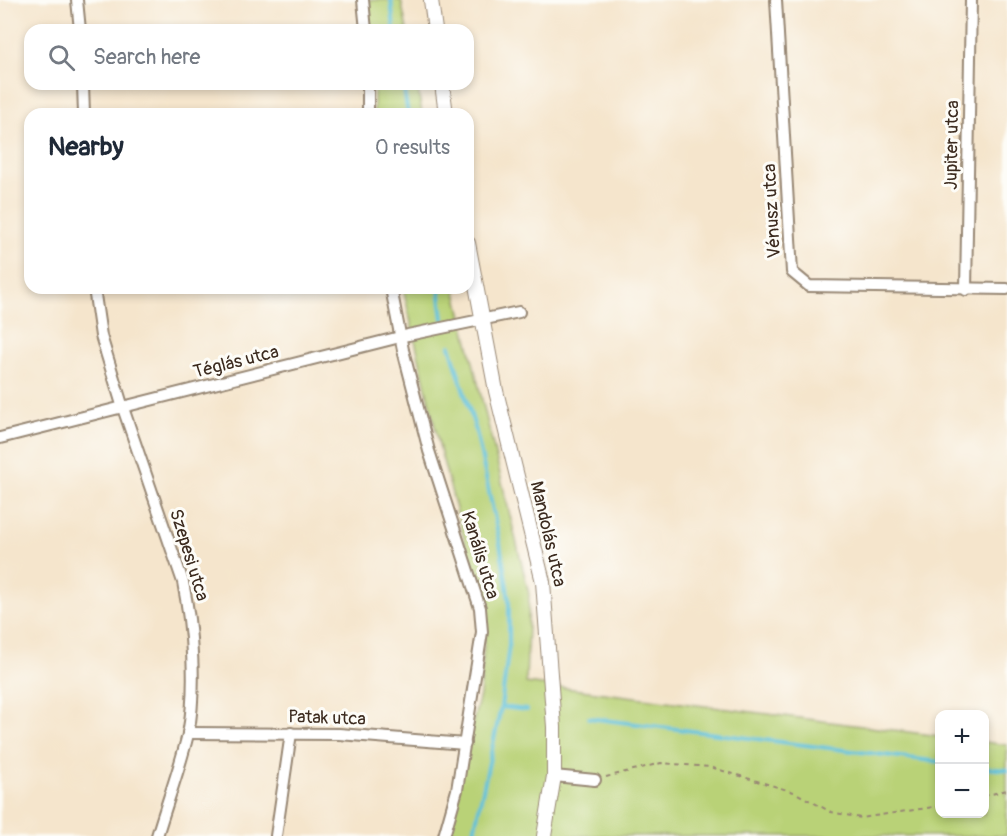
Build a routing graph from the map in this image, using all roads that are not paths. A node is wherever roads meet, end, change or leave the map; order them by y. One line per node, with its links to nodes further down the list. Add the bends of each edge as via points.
1 (77, 0): 6 (street)
2 (363, 0): 7 (street)
3 (431, 0): 8 (street)
4 (776, 0): 17 (street, Vénusz utca, via 792,272 809,286)
5 (970, 0): 17 (street, Jupiter utca)
6 (79, 24)
7 (365, 24)
8 (434, 24)
9 (83, 90): 12 (street)
10 (368, 90): 13 (street)
11 (443, 90): 14 (street)
12 (84, 108)
13 (368, 108)
14 (445, 108)
15 (474, 278): 21 (street, Mandolás utca)
16 (1007, 289): 17 (street, Vénusz utca)
17 (966, 290)
18 (95, 294): 23 (street, Szepesi utca, via 101,336)
19 (392, 294): 22 (street, Kanális utca)
20 (519, 312): 21 (street, Téglás utca)
21 (481, 319): 22 (street, Téglás utca); 28 (street, Mandolás utca, via 543,582 552,680)
22 (400, 337): 23 (street, Téglás utca); 27 (street, Kanális utca, via 429,451 480,608 480,658)
23 (123, 408): 24 (street, Téglás utca); 25 (street, Szepesi utca, via 189,609 193,656)
24 (0, 438)
25 (188, 733): 26 (street, Patak utca); 30 (street, Szepesi utca)
26 (291, 733): 27 (street, Patak utca); 31 (street)
27 (465, 744): 32 (street, Kanális utca)
28 (554, 776): 29 (street); 33 (street, Mandolás utca)
29 (595, 780)
30 (157, 836)
31 (276, 836)
32 (444, 836)
33 (544, 836)

